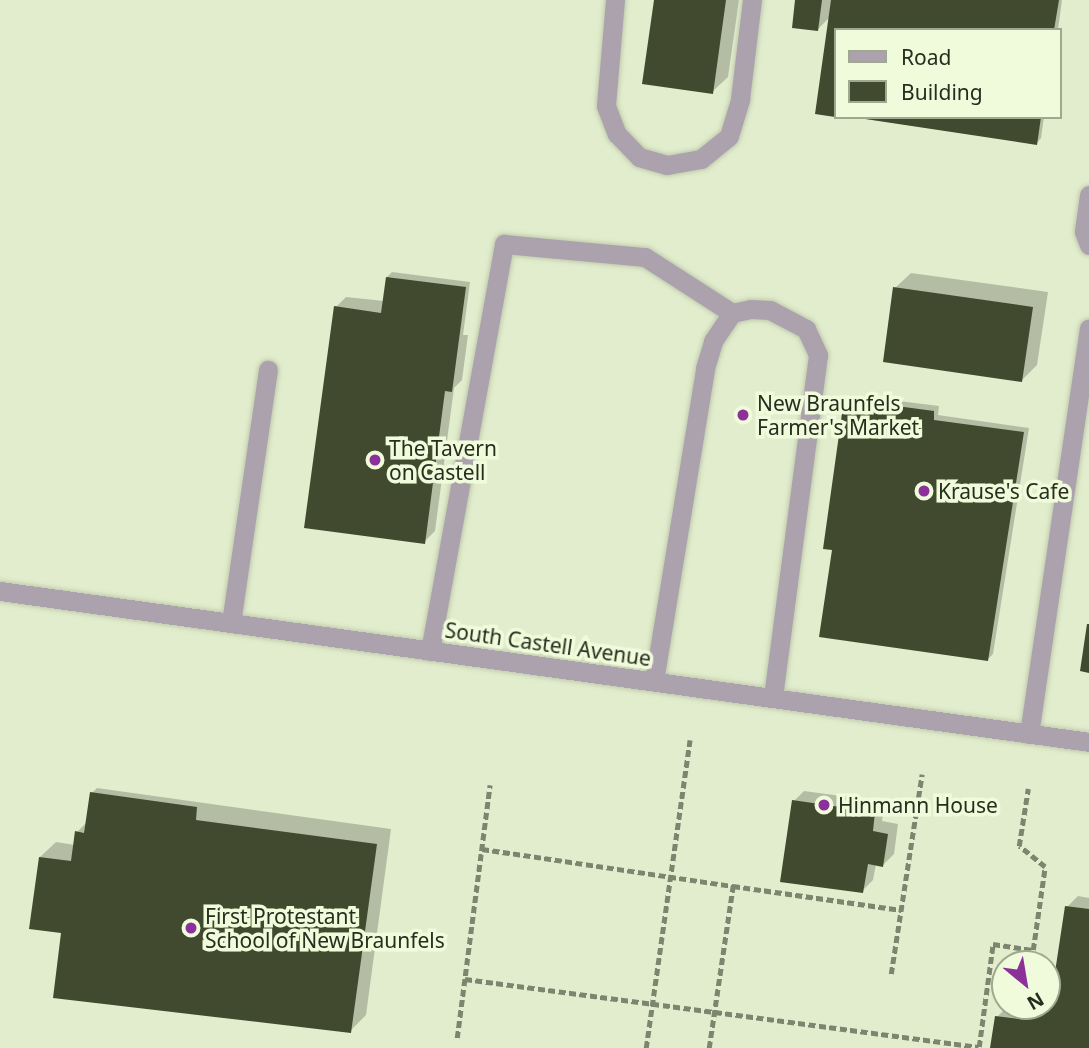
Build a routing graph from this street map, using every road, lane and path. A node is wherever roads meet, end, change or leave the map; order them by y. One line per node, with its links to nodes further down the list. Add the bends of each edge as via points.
1 (615, 0): 2 (street, via 606,106 617,134 639,157 667,165 701,159 729,136 740,99)
2 (752, 0)
3 (1089, 195): 4 (street, via 1084,232)
4 (1089, 245)
5 (732, 313): 10 (street, via 645,257 504,244); 11 (street, via 713,341 705,368); 12 (street, via 770,310 794,320 806,329 818,355)
6 (1089, 328): 13 (street)
7 (268, 370): 9 (street)
8 (0, 592): 9 (street, South Castell Avenue)
9 (231, 623): 10 (street, South Castell Avenue)
10 (429, 651): 11 (street, South Castell Avenue)
11 (654, 681): 12 (street, South Castell Avenue)
12 (773, 698): 13 (street, South Castell Avenue)
13 (1029, 734): 15 (street, South Castell Avenue)
14 (690, 740): 20 (path)
15 (1089, 742)
16 (922, 774): 22 (path)
17 (490, 785): 19 (path)
18 (1028, 789): 28 (path, via 1019,846 1045,866 1033,950 993,944)
19 (482, 849): 20 (path); 24 (path)
20 (671, 877): 21 (path); 25 (path)
21 (733, 886): 22 (path); 26 (path)
22 (901, 910): 23 (path)
23 (891, 974)
24 (465, 979): 25 (path); 27 (path)
25 (653, 1003): 26 (path); 29 (path)
26 (714, 1012): 28 (path); 30 (path)
27 (457, 1038)
28 (979, 1047)
29 (646, 1048)
30 (709, 1048)

